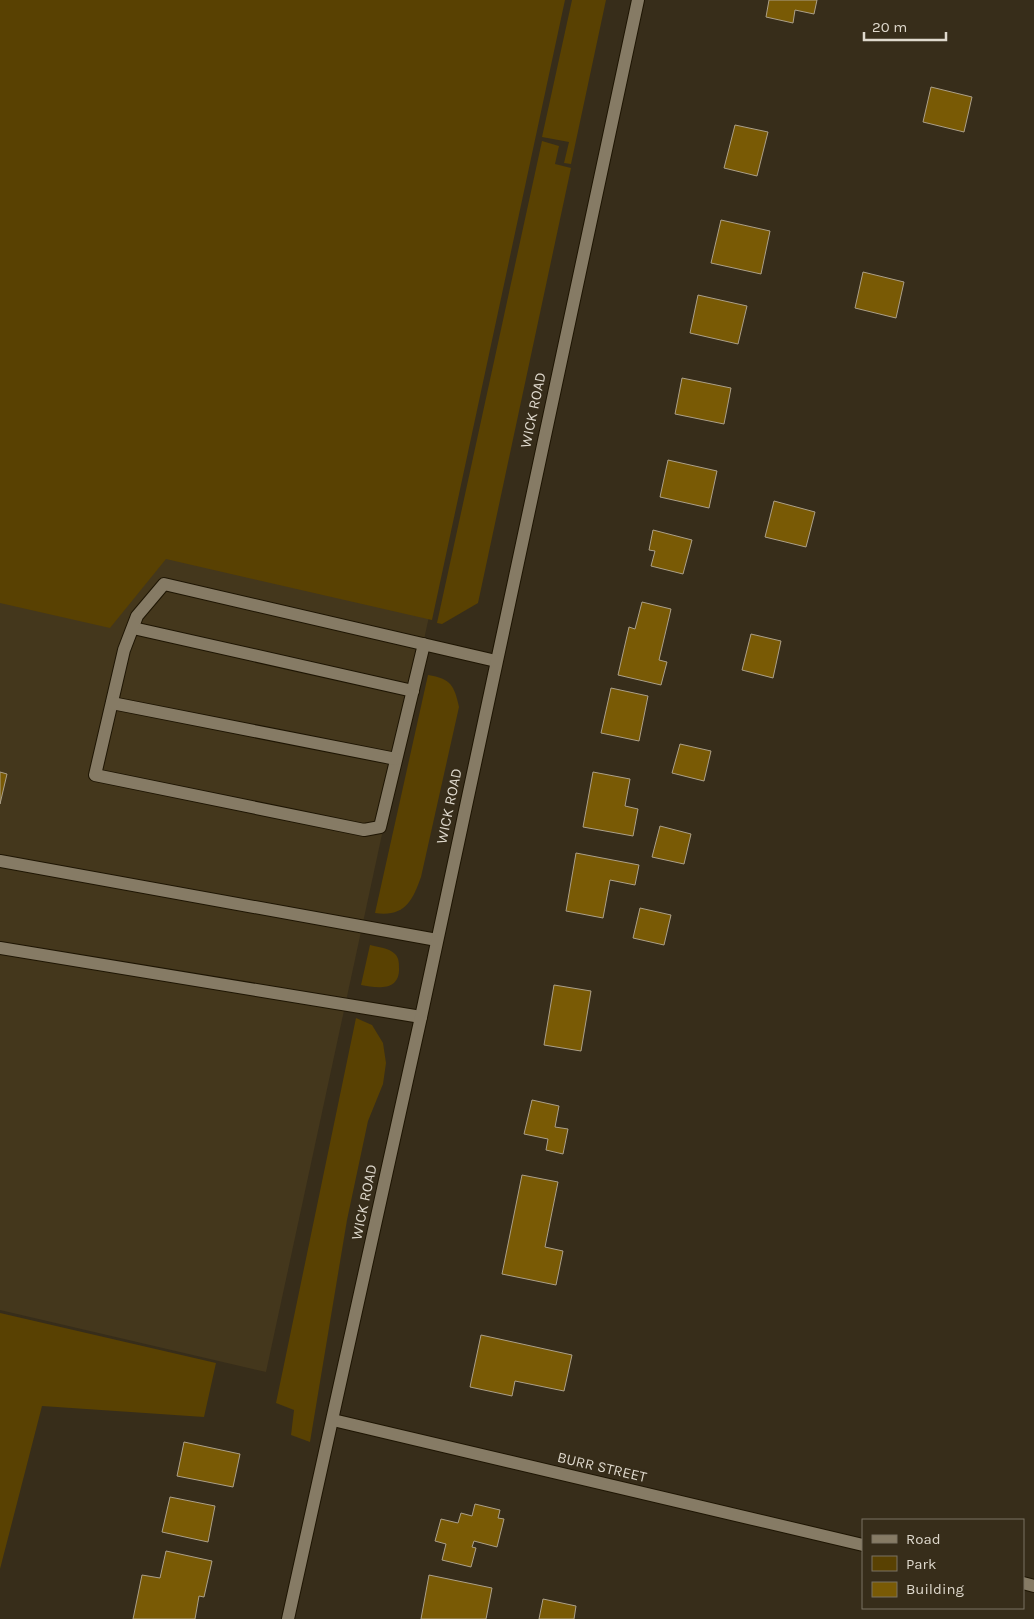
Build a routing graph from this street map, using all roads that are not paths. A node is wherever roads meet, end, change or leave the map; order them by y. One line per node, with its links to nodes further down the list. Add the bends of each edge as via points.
1 (638, 0): 4 (street, WICK ROAD)
2 (133, 628): 3 (street, via 137,616 164,584); 5 (street); 6 (street, via 124,650)
3 (424, 644): 4 (street); 5 (street)
4 (496, 661): 9 (street, WICK ROAD)
5 (412, 691): 7 (street)
6 (112, 703): 7 (street); 7 (street, via 95,775 364,830 380,827)
7 (396, 759)
8 (0, 861): 9 (street)
9 (437, 940): 11 (street, WICK ROAD)
10 (0, 948): 11 (street)
11 (421, 1017): 12 (street, WICK ROAD)
12 (333, 1420): 13 (street, BURR STREET); 14 (street, WICK ROAD)
13 (862, 1545)
14 (288, 1619)

